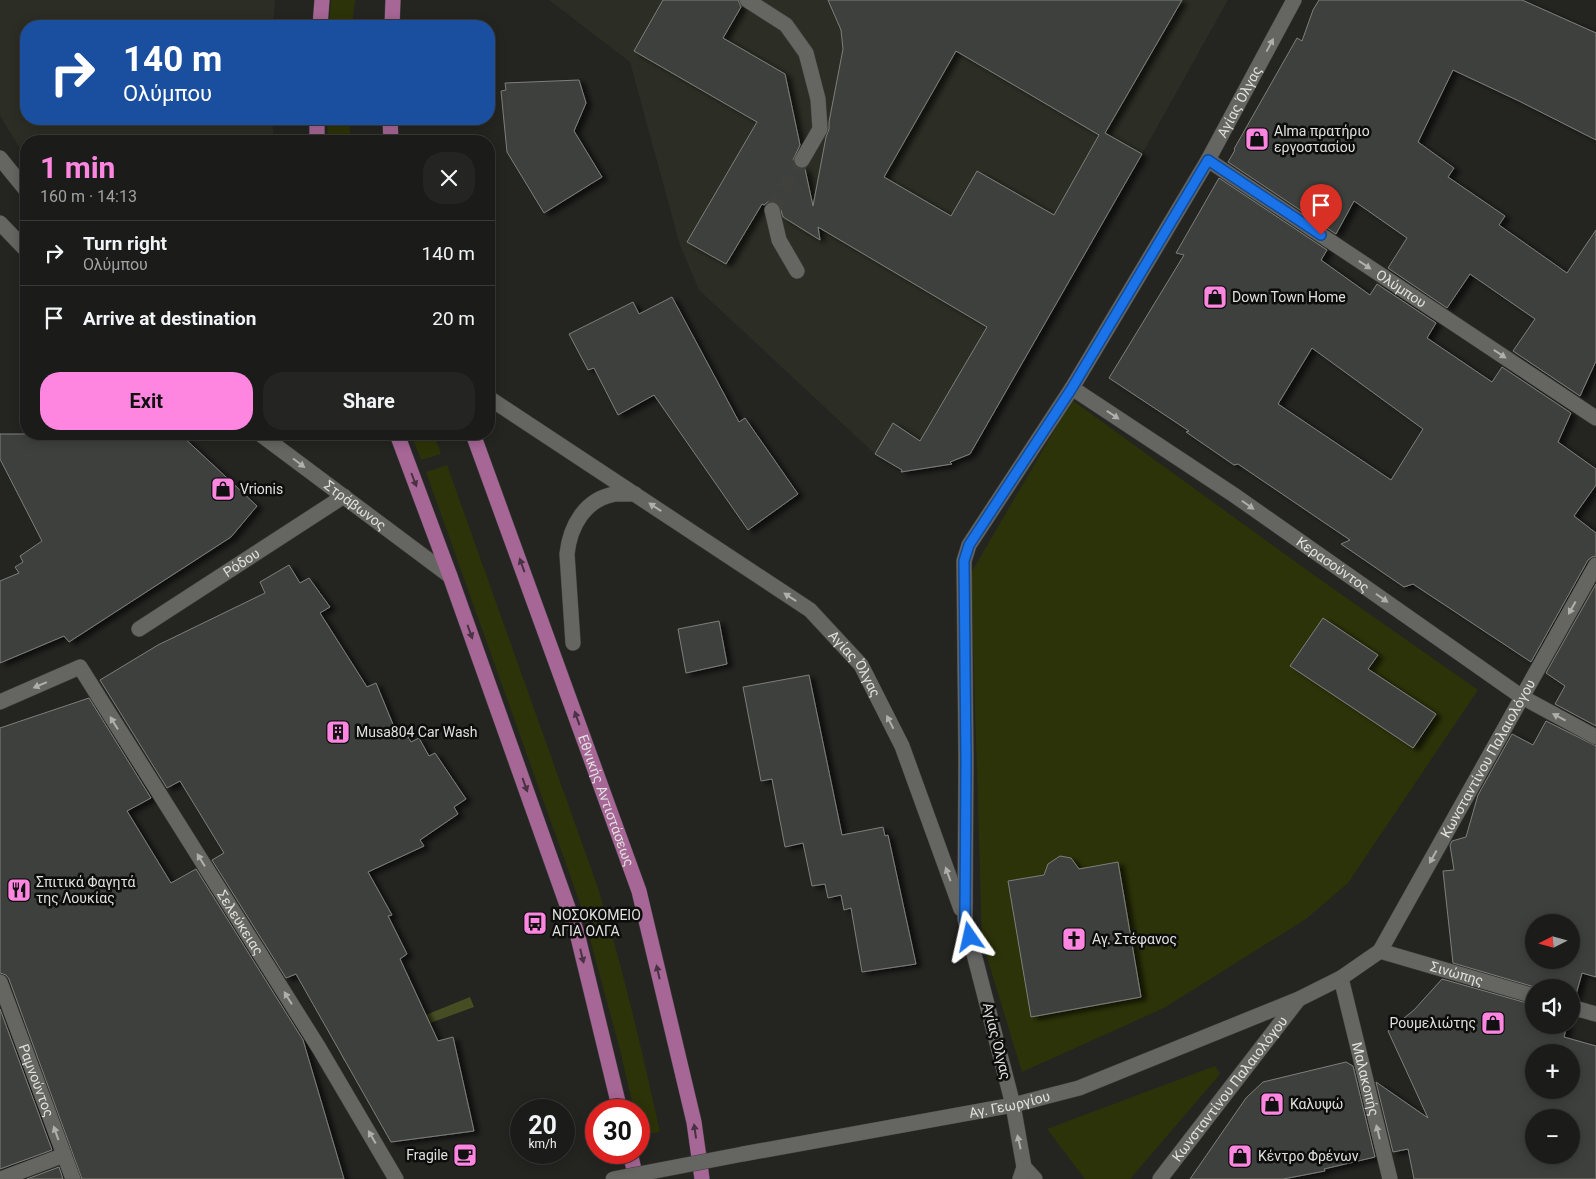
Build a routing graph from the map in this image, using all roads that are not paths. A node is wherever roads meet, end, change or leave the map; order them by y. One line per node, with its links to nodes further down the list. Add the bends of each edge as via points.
1 (322, 0): 5 (main road)
2 (393, 0): 6 (main road)
3 (747, 0): 8 (street, via 786,25 806,53 818,99 820,130)
4 (1294, 0): 9 (street, Αγίας Όλγας, one-way to 4)
5 (320, 20)
6 (392, 20)
7 (0, 158): 10 (street)
8 (802, 160)
9 (1208, 160): 15 (street, Αγίας Όλγας); 17 (street, Ολύμπου, one-way to 17)
10 (20, 183)
11 (772, 210): 14 (street, via 779,240)
12 (0, 223): 13 (street)
13 (20, 244)
14 (797, 271)
15 (1072, 388): 27 (street, Κερασούντος, one-way to 27, via 1242,501); 30 (street, Αγίας Όλγας, via 969,545 964,561)
16 (495, 402): 21 (street, Αγίας Όλγας)
17 (1596, 418)
18 (268, 440): 22 (street, Στράβωνος, one-way to 22)
19 (399, 440): 24 (main road, one-way to 24)
20 (475, 440): 48 (main road, Εθνικής Αντιστάσεως, one-way to 20, via 694,1122 639,891)
21 (635, 494): 26 (street, via 614,494 589,505 580,515 569,540 567,554); 30 (street, Αγίας Όλγας, one-way to 21, via 902,746 861,665 810,610)
22 (344, 496): 24 (street, Στράβωνος); 25 (street, Ρόδου)
23 (1596, 565): 27 (street, Κωνσταντίνου Παλαιολόγου, one-way to 27)
24 (450, 576): 38 (main road, one-way to 38, via 577,932)
25 (139, 629)
26 (573, 643)
27 (1522, 697): 29 (street, Κερασούντος, one-way to 27); 31 (street, Κωνσταντίνου Παλαιολόγου, one-way to 31)
28 (0, 702): 45 (street, Σελεύκειας, one-way to 28, via 324,1056 80,668)
29 (1596, 737)
30 (965, 920): 39 (street, Αγίας Όλγας)
31 (1380, 951): 32 (street, Αγ. Γεωργίου); 34 (street, Σινώπης)
32 (1341, 978): 35 (street, Αγ. Γεωργίου); 51 (street, Μαλακοπής, one-way to 32)
33 (0, 982): 40 (street, Ραμνούντος, one-way to 33)
34 (1525, 993)
35 (1299, 999): 39 (street, Αγ. Γεωργίου, via 1079,1088); 50 (street, Κωνσταντίνου Παλαιολόγου)
36 (1580, 1010): 37 (street)
37 (1596, 1014)
38 (617, 1099)
39 (1013, 1105): 42 (street, Αγίας Όλγας, one-way to 39); 46 (street, Αγ. Γεωργίου, bridge)
40 (64, 1155): 43 (street); 44 (street, Ραμνούντος)
41 (633, 1164): 47 (main road)
42 (1022, 1173): 49 (street)
43 (1, 1179)
44 (73, 1179)
45 (396, 1179)
46 (613, 1179)
47 (636, 1179)
48 (702, 1179)
49 (1035, 1179)
50 (1160, 1179)
51 (1390, 1179)

